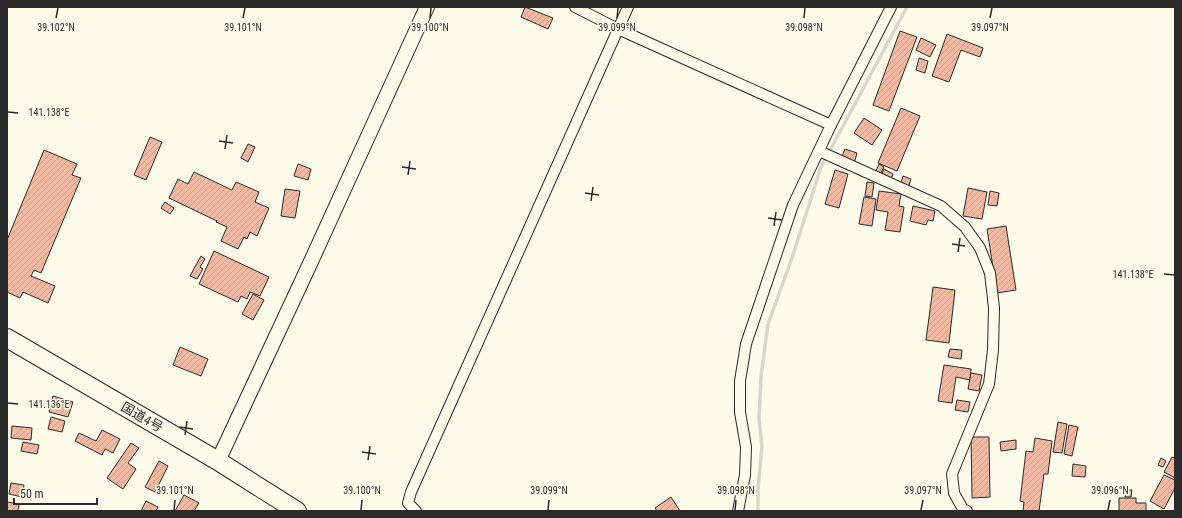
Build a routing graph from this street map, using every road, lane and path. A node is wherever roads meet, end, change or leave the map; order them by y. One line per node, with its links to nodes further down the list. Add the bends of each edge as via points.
1 (427, 7): 9 (street)
2 (575, 7): 5 (street)
3 (628, 7): 5 (street)
4 (891, 7): 6 (street)
5 (618, 29): 6 (street); 12 (street, via 411,492 408,503)
6 (831, 125): 7 (street)
7 (821, 152): 10 (street, via 941,206 965,227 980,248 990,272 994,308 989,384 952,474 954,493); 13 (street, via 793,205 746,344 740,389 740,412 746,447 745,474)
8 (7, 338): 9 (highway, 国道4号)
9 (218, 461): 11 (highway, 国道4号)
10 (964, 510)
11 (297, 511)
12 (416, 511)
13 (738, 511)

